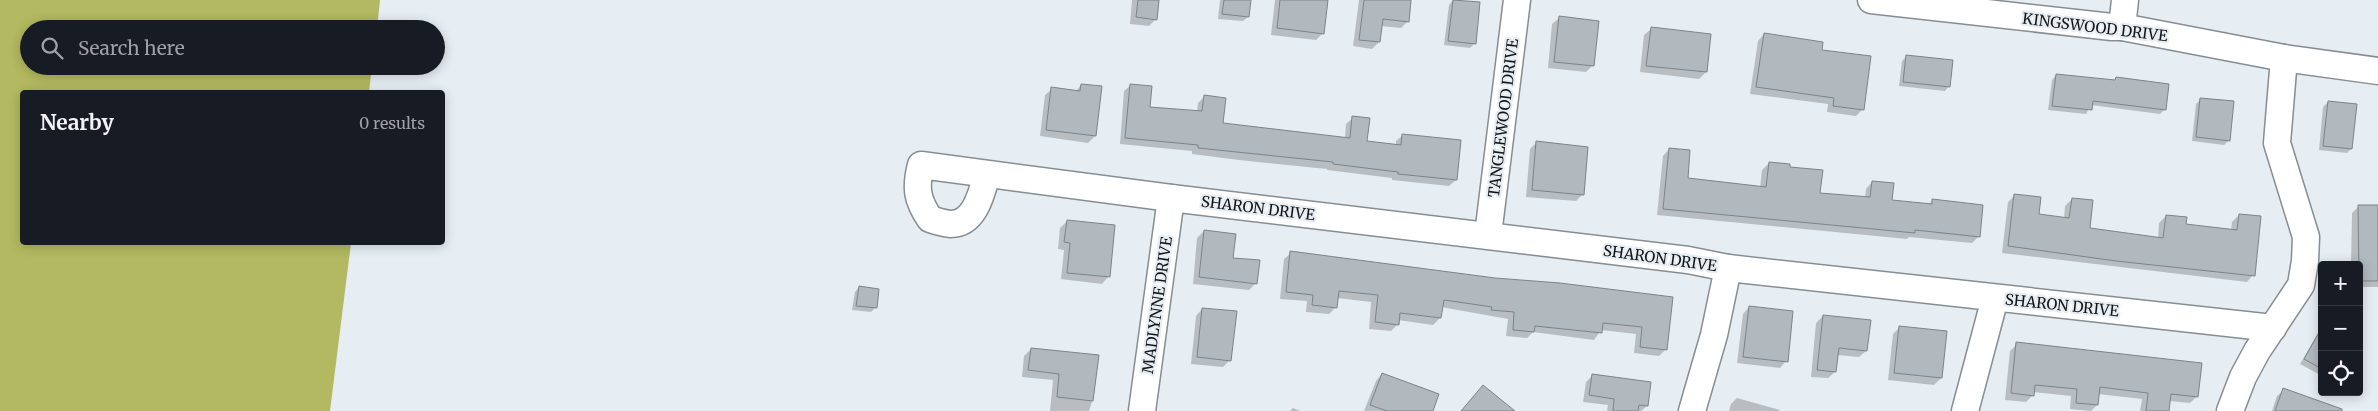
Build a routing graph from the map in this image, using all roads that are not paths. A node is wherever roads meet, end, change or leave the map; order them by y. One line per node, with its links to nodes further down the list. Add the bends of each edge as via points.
1 (1517, 0): 9 (street, TANGLEWOOD DRIVE)
2 (1871, 0): 4 (street, KINGSWOOD DRIVE)
3 (2125, 0): 4 (street)
4 (2122, 27): 5 (street, KINGSWOOD DRIVE)
5 (2284, 58): 6 (street, KINGSWOOD DRIVE); 12 (street, via 2277,143 2306,237 2301,285)
6 (2378, 71)
7 (987, 174): 8 (street, SHARON DRIVE)
8 (1171, 198): 9 (street, SHARON DRIVE); 13 (street, MADLYNNE DRIVE)
9 (1488, 235): 10 (street, SHARON DRIVE)
10 (1728, 268): 11 (street, SHARON DRIVE); 14 (street, via 1714,335)
11 (1995, 298): 12 (street, SHARON DRIVE); 15 (street)
12 (2273, 328): 16 (street, via 2243,377)
13 (1142, 411)
14 (1692, 411)
15 (1965, 411)
16 (2230, 411)

